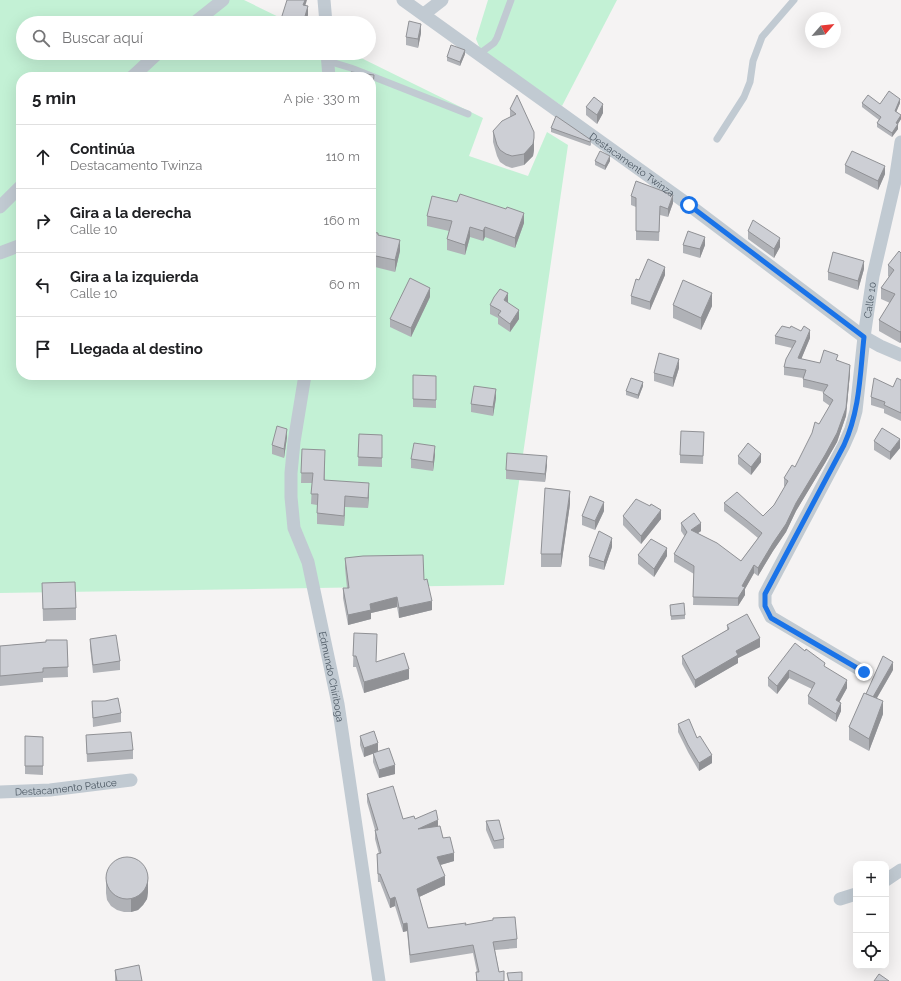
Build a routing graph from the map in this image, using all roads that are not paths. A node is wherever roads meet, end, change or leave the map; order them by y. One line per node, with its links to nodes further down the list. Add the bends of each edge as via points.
1 (224, 0): 8 (street)
2 (324, 0): 9 (street)
3 (402, 0): 7 (street, Destacamento Twinza)
4 (442, 0): 7 (street)
5 (511, 0): 10 (lane, via 497,38)
6 (794, 0): 19 (lane, via 762,37 747,89)
7 (424, 14): 10 (street, Destacamento Twinza)
8 (203, 16)
9 (325, 16)
10 (479, 54): 25 (street, Destacamento Twinza, via 689,205)
11 (150, 60): 14 (street)
12 (328, 60): 15 (street)
13 (334, 60): 16 (lane)
14 (137, 72)
15 (329, 72)
16 (361, 72)
17 (376, 78): 18 (lane)
18 (468, 114)
19 (717, 138)
20 (901, 142): 25 (street, Calle 10, via 895,181 875,262)
21 (16, 191): 22 (street)
22 (0, 207)
23 (16, 247): 24 (street)
24 (0, 253)
25 (864, 337): 26 (street, Destacamento Twinza); 28 (street, Calle 10, via 856,411 851,429 765,594 765,606 771,618)
26 (901, 355)
27 (304, 380): 35 (street, Edmundo Chiriboga, via 291,473 294,528 308,562 338,704)
28 (864, 672)
29 (131, 780): 30 (street, Destacamento Patuce, via 50,790)
30 (0, 792)
31 (901, 870): 32 (street)
32 (889, 878)
33 (853, 895): 34 (street)
34 (840, 899)
35 (379, 981)

